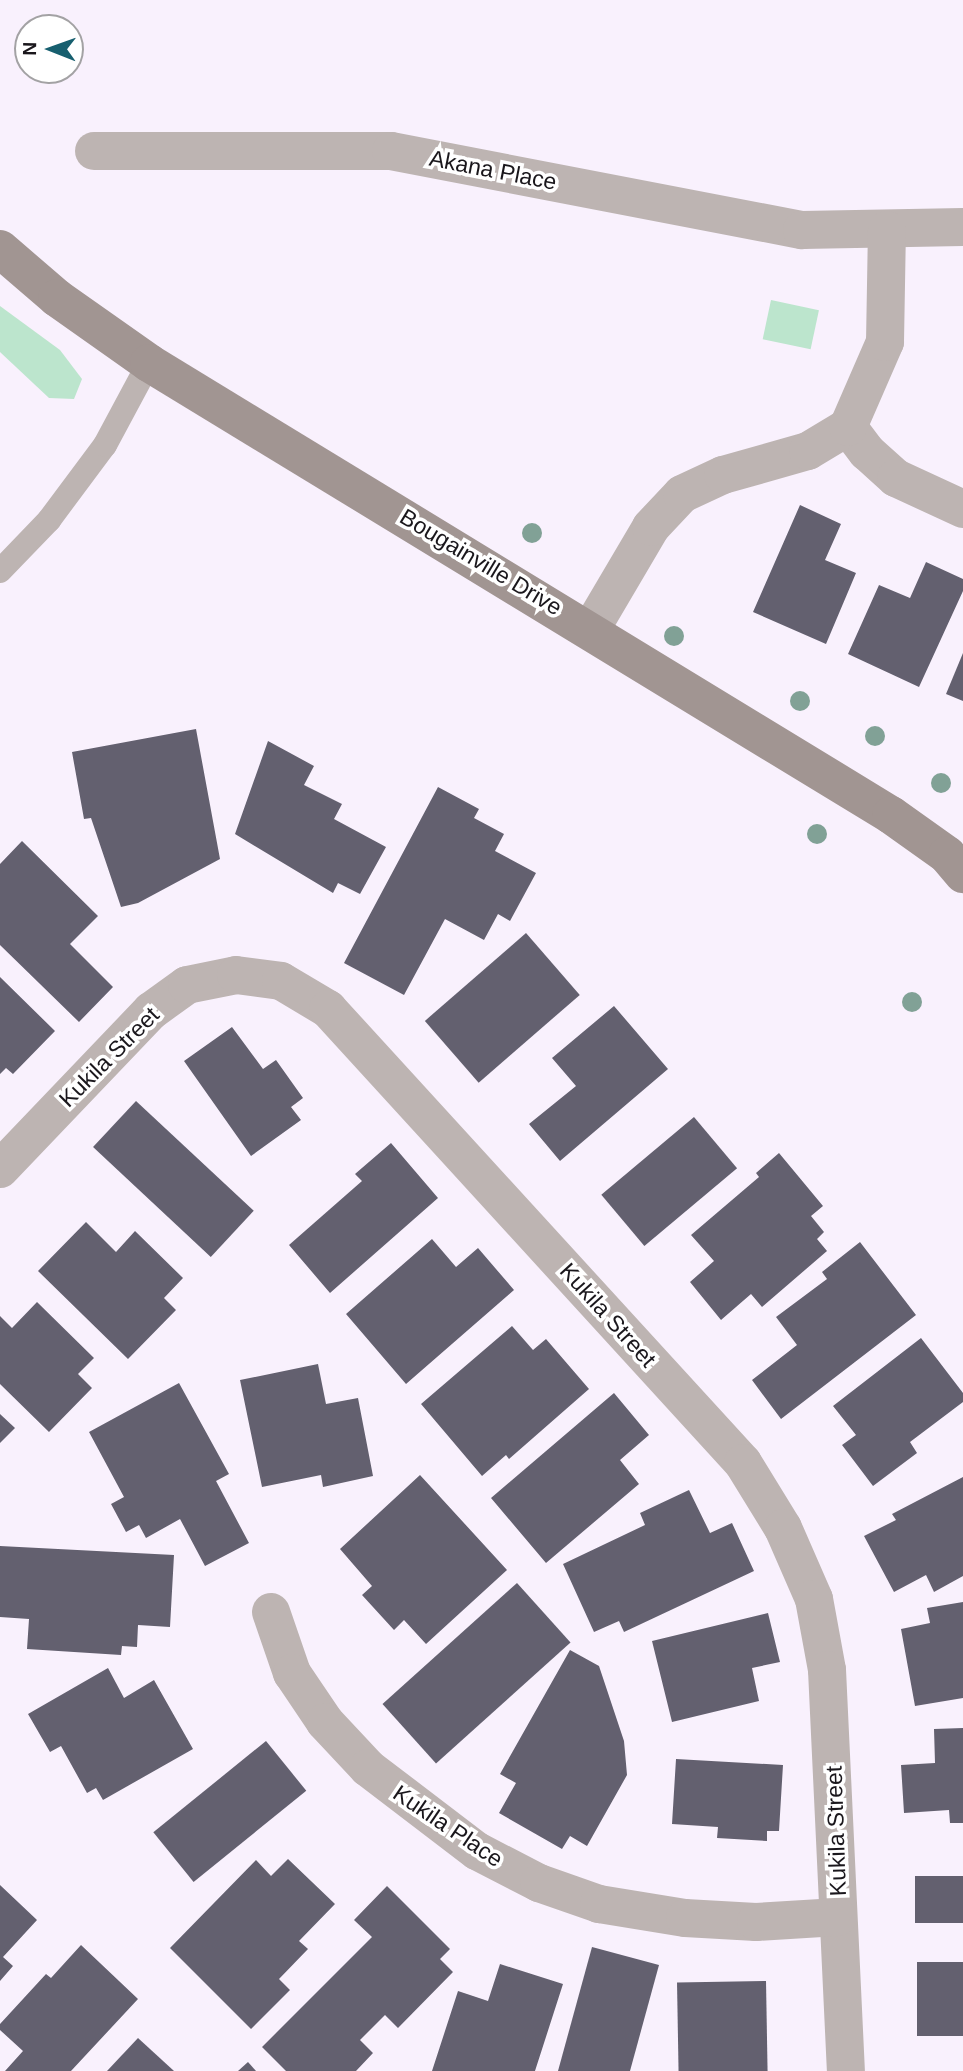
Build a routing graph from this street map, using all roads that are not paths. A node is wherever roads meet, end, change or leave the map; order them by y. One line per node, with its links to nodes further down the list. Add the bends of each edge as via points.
1 (94, 151): 3 (street, Akana Place, via 391,151 802,230)
2 (963, 227): 3 (street, Akana Place)
3 (887, 230): 6 (street, via 885,342)
4 (0, 249): 5 (street, Bougainville Drive, via 57,298)
5 (149, 362): 8 (lane, via 105,445 49,520); 9 (street, Bougainville Drive)
6 (848, 427): 7 (street, via 886,471); 9 (street, via 808,451 709,480 676,499 651,527)
7 (963, 509)
8 (0, 571)
9 (591, 628): 10 (street, Bougainville Drive, via 891,815 947,855)
10 (963, 874)
11 (0, 1169): 13 (street, Kukila Street, via 151,1011 187,985 236,975 281,981 328,1009 743,1463 783,1528 814,1598 827,1670)
12 (271, 1612): 13 (street, Kukila Place, via 292,1673 325,1722 369,1768 477,1851 539,1883 599,1905 685,1918 756,1922)
13 (838, 1917): 14 (street, Kukila Street)
14 (846, 2071)

